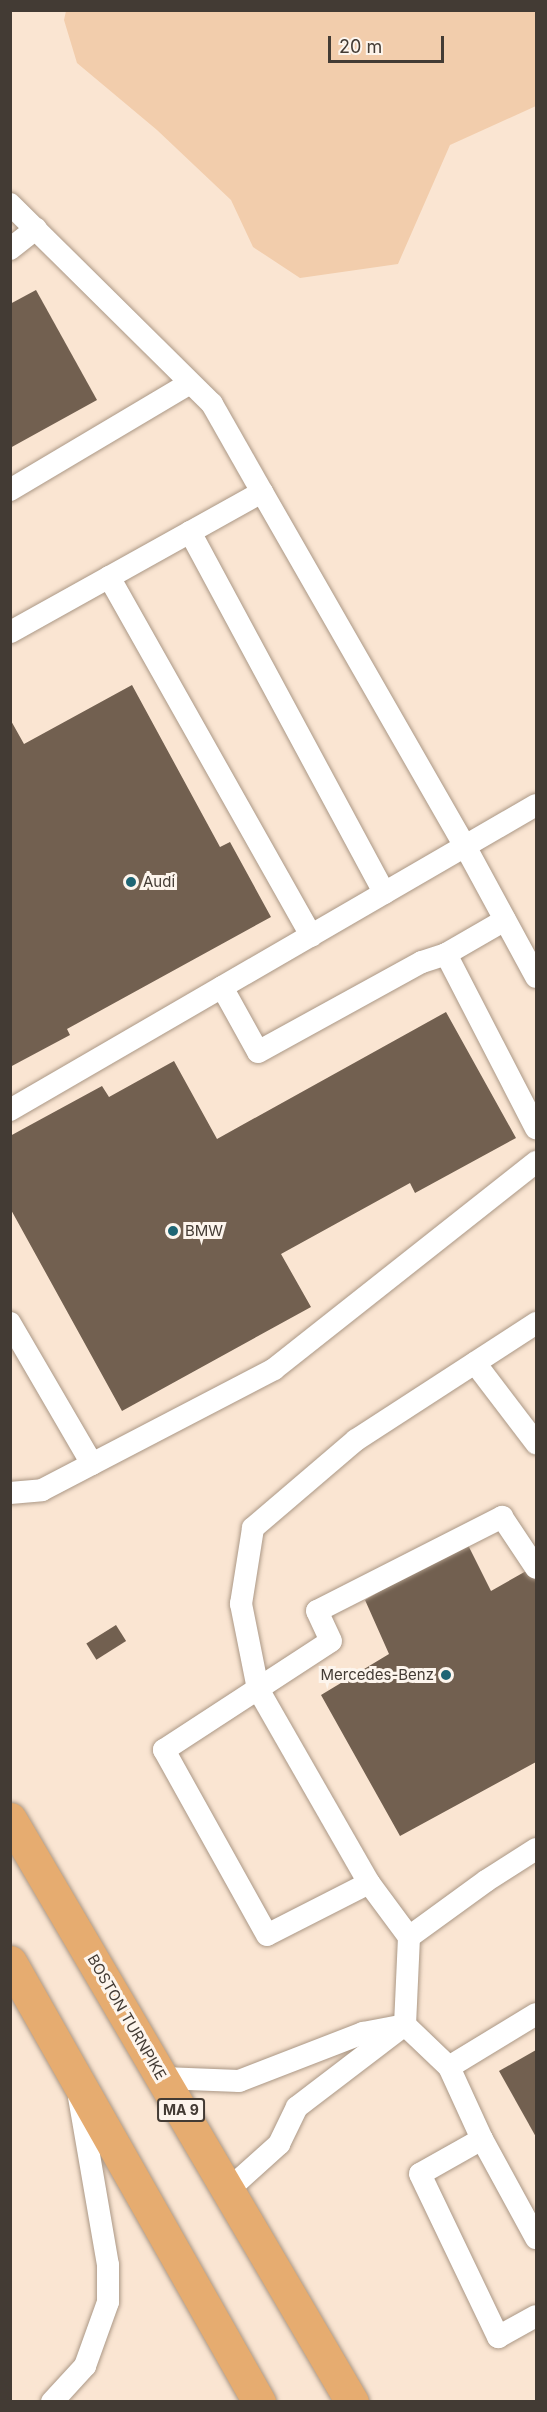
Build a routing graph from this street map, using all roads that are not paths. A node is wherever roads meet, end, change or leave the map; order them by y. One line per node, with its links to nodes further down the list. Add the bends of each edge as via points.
1 (10, 204): 2 (lane)
2 (36, 229): 3 (lane); 4 (lane)
3 (10, 249)
4 (190, 383): 5 (lane); 6 (lane, via 212,404)
5 (10, 490)
6 (262, 492): 7 (lane); 11 (lane)
7 (190, 532): 8 (lane); 12 (lane)
8 (109, 577): 9 (lane); 14 (lane)
9 (10, 632)
10 (537, 805): 11 (lane)
11 (465, 846): 12 (lane); 13 (lane)
12 (384, 893): 14 (lane)
13 (505, 920): 15 (lane); 16 (lane)
14 (311, 936): 17 (lane)
15 (446, 954): 17 (lane, via 422,962 258,1052); 19 (lane)
16 (537, 977)
17 (222, 987): 18 (lane)
18 (10, 1110)
19 (537, 1128)
20 (537, 1162): 25 (lane, via 274,1369)
21 (10, 1323): 25 (lane)
22 (537, 1323): 23 (lane)
23 (475, 1363): 24 (lane); 28 (lane, via 356,1440 253,1528 241,1604)
24 (537, 1443)
25 (92, 1464): 26 (lane, via 42,1490)
26 (10, 1493)
27 (537, 1568): 28 (lane, via 502,1517 317,1611 331,1641)
28 (258, 1689): 31 (lane); 31 (lane, via 164,1750 267,1935)
29 (10, 1819): 38 (highway, BOSTON TURNPIKE / MA 9)
30 (537, 1849): 32 (lane)
31 (369, 1882): 32 (lane)
32 (409, 1937): 35 (lane)
33 (10, 1962): 37 (highway)
34 (537, 2014): 36 (lane)
35 (405, 2025): 36 (lane); 38 (lane, via 363,2033 239,2081); 40 (lane, via 297,2107 279,2144)
36 (449, 2067): 39 (lane)
37 (76, 2077): 43 (lane, via 108,2265 108,2302 84,2366); 44 (highway)
38 (163, 2078): 40 (highway, BOSTON TURNPIKE / MA 9)
39 (482, 2139): 41 (lane); 42 (lane, via 420,2174 498,2337)
40 (228, 2190): 45 (highway, BOSTON TURNPIKE / MA 9)
41 (537, 2238)
42 (537, 2316)
43 (52, 2402)
44 (259, 2402)
45 (352, 2402)

